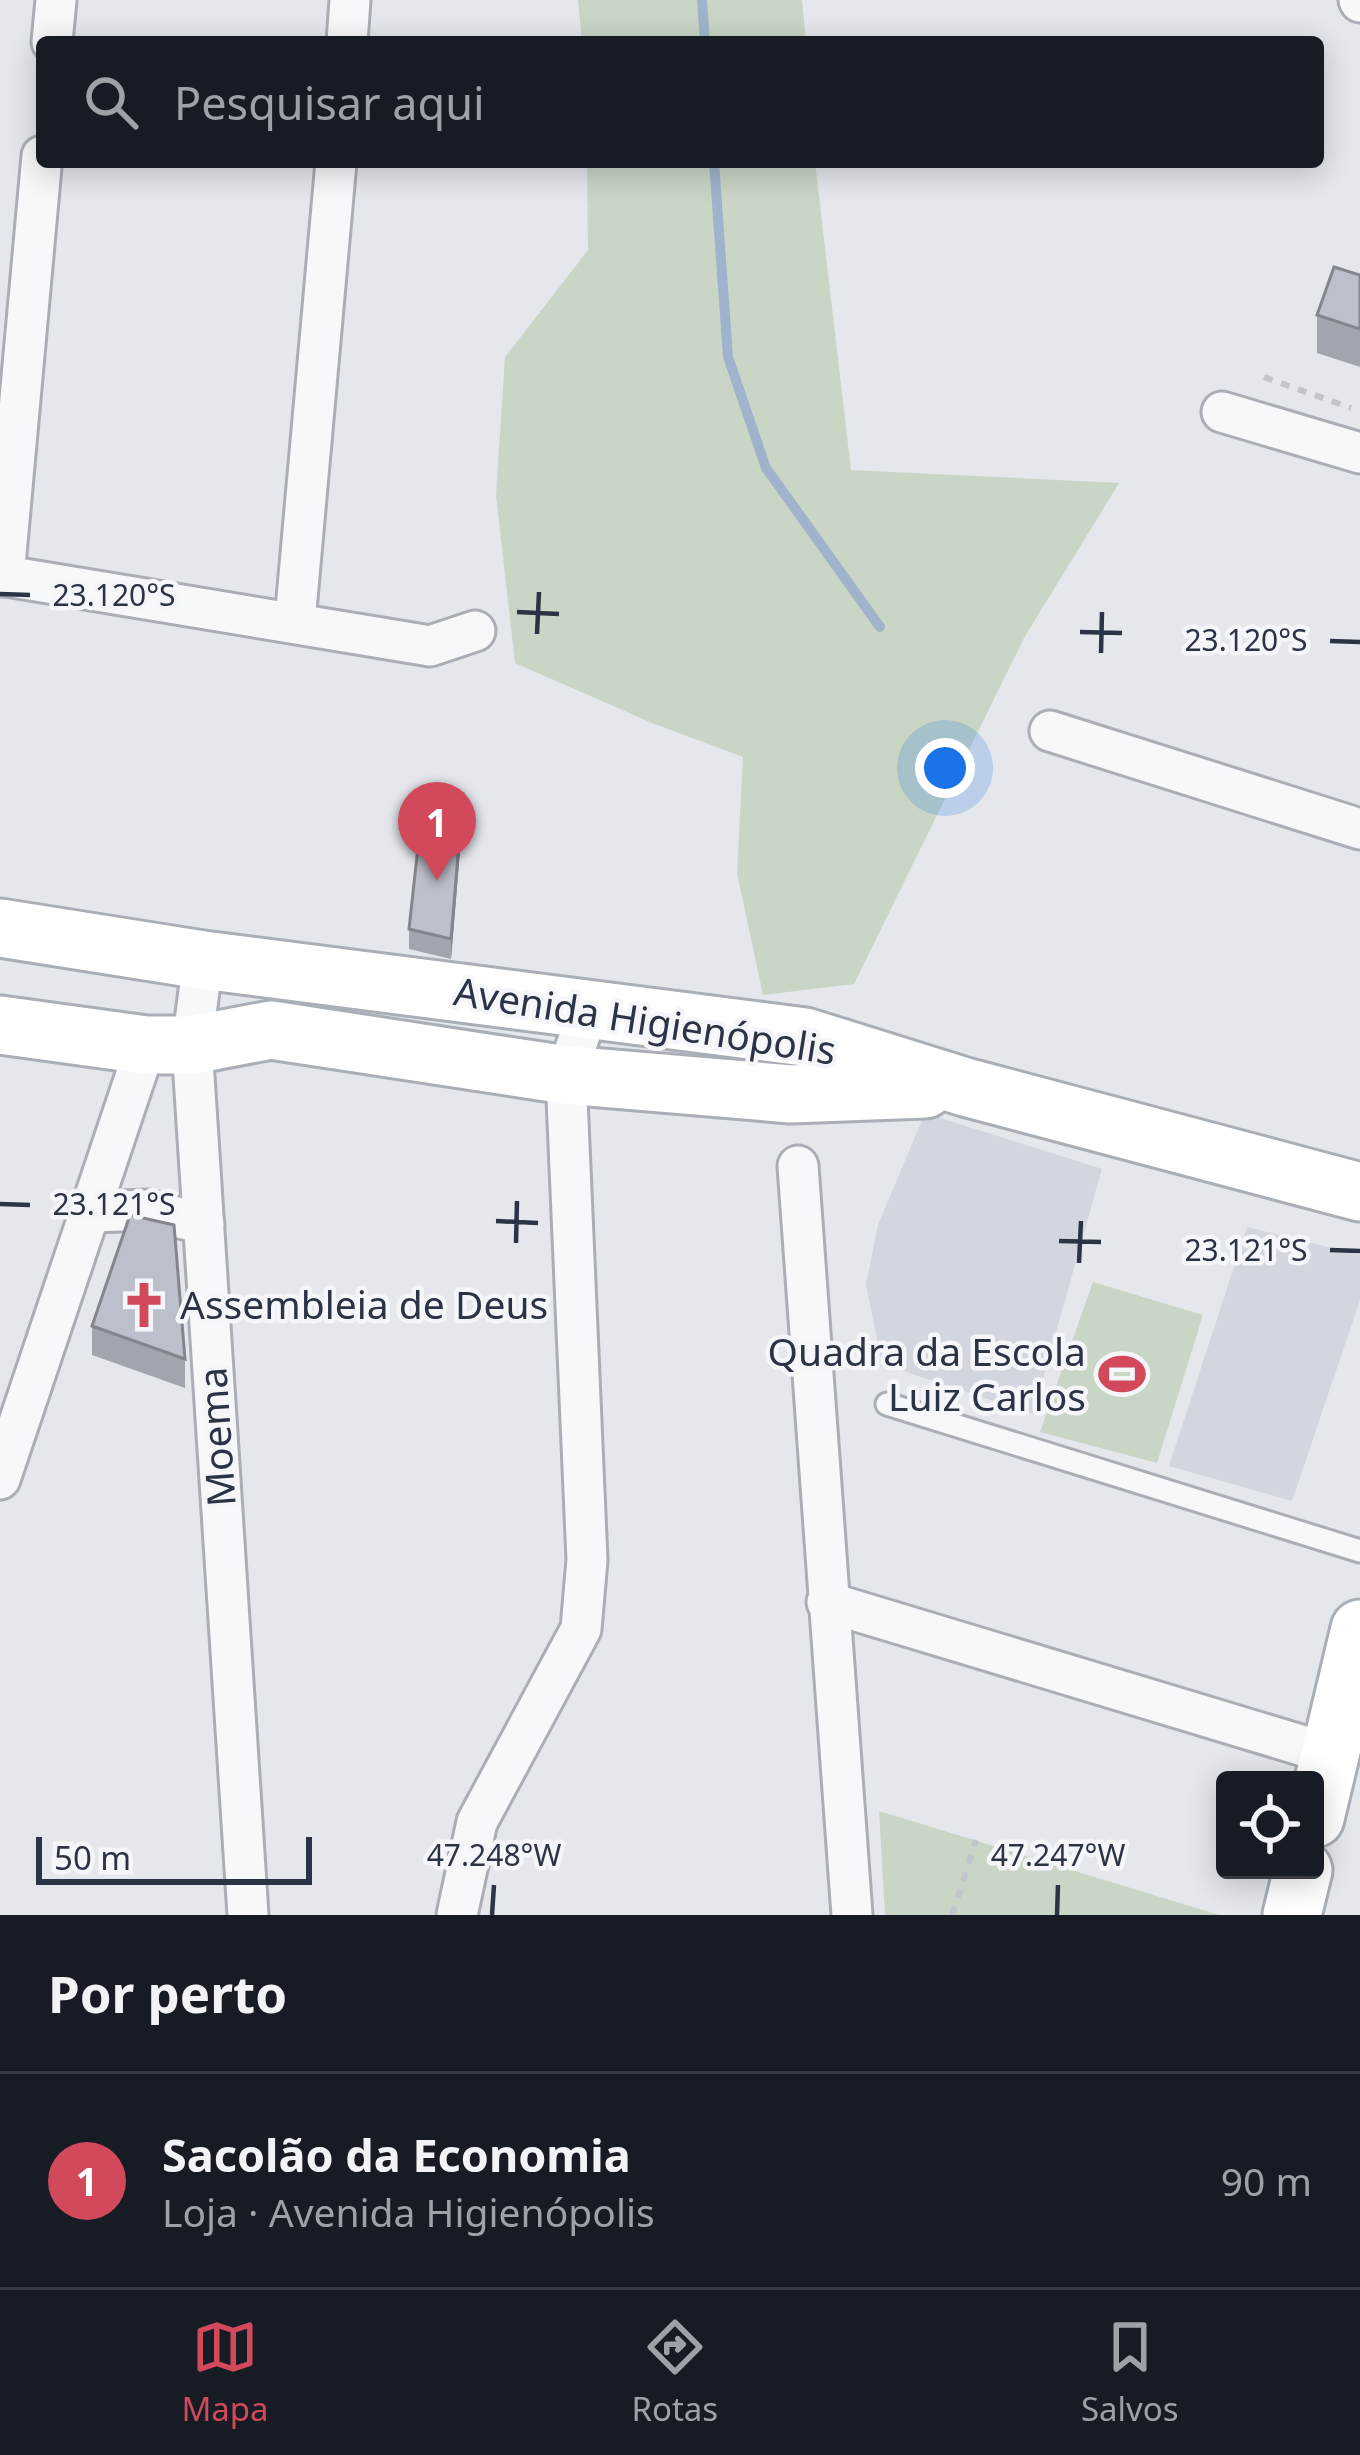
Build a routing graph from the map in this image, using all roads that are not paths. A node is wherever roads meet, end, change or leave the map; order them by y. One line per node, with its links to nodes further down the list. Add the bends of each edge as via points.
1 (56, 0): 3 (street)
2 (350, 0): 4 (street)
3 (53, 36)
4 (347, 36)
5 (41, 168): 9 (street)
6 (335, 168): 10 (street)
7 (1222, 412): 8 (street)
8 (1360, 453)
9 (2, 576): 10 (street)
10 (295, 621): 11 (street, via 430,646)
11 (475, 632)
12 (1050, 731): 13 (street)
13 (1360, 830)
14 (0, 928): 15 (main road, Avenida Higienópolis)
15 (203, 960): 16 (main road, Avenida Higienópolis); 18 (street, Moema)
16 (589, 1009): 19 (street); 20 (main road, Avenida Higienópolis, via 805,1037)
17 (0, 1025): 18 (main road, Avenida Higienópolis)
18 (169, 1045): 19 (main road, Avenida Higienópolis, via 271,1030); 23 (street); 24 (street, Moema)
19 (566, 1075): 20 (main road, Avenida Higienópolis, via 791,1094); 34 (street, via 586,1560 581,1629 476,1822)
20 (965, 1087): 22 (main road)
21 (798, 1166): 28 (street)
22 (1360, 1192)
23 (93, 1212): 24 (street, via 148,1210); 26 (street)
24 (204, 1224): 33 (street, Moema)
25 (886, 1404): 27 (lane)
26 (0, 1479)
27 (1360, 1551)
28 (827, 1602): 30 (street); 35 (street)
29 (1360, 1629): 30 (main road)
30 (1330, 1754): 31 (main road)
31 (1324, 1780)
32 (1301, 1879): 36 (main road)
33 (248, 1915)
34 (457, 1915)
35 (852, 1915)
36 (1292, 1915)

